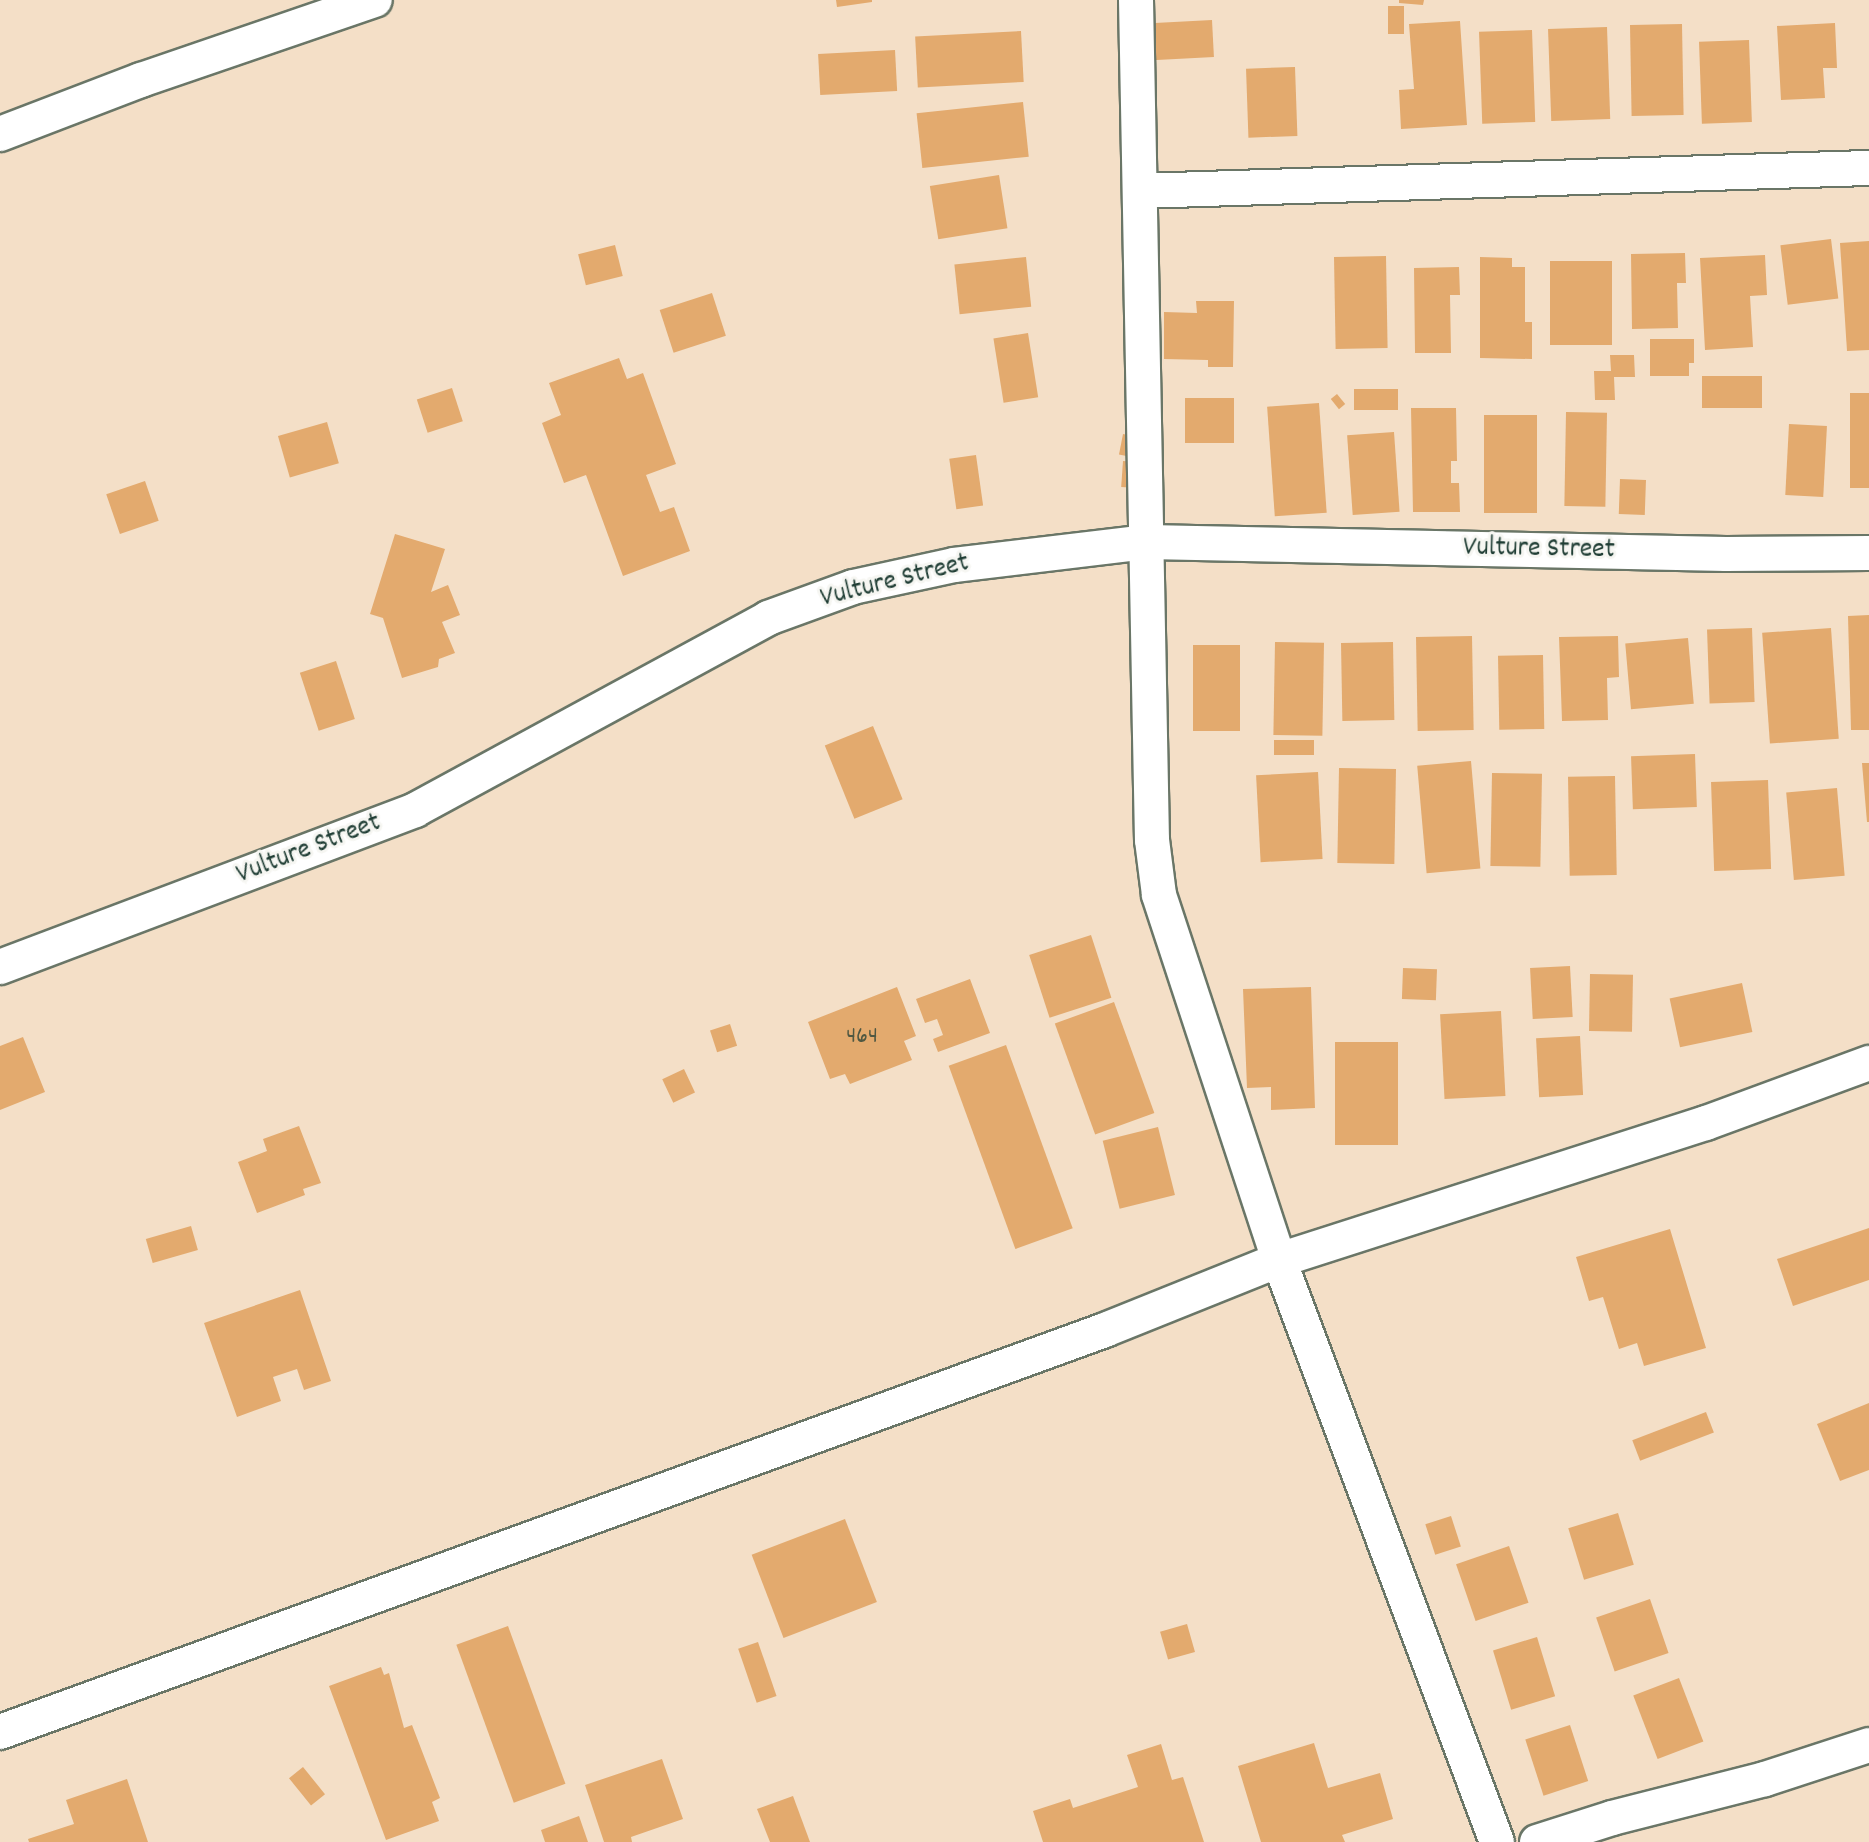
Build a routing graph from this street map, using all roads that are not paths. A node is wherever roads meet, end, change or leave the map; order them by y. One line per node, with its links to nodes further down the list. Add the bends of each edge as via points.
1 (375, 0): 3 (street)
2 (1136, 0): 5 (street)
3 (0, 134)
4 (1869, 168): 5 (street)
5 (1140, 191): 6 (street)
6 (1148, 542): 7 (street, Vulture Street); 8 (street, Vulture Street, via 954,565 853,587 768,618 415,810); 10 (street, via 1152,840 1159,895)
7 (1869, 553)
8 (0, 967)
9 (1869, 1063): 10 (street, via 1706,1123)
10 (1279, 1260): 11 (street, via 1105,1330); 13 (street)
11 (0, 1732)
12 (1869, 1745): 14 (street)
13 (1497, 1842)
14 (1537, 1842)

